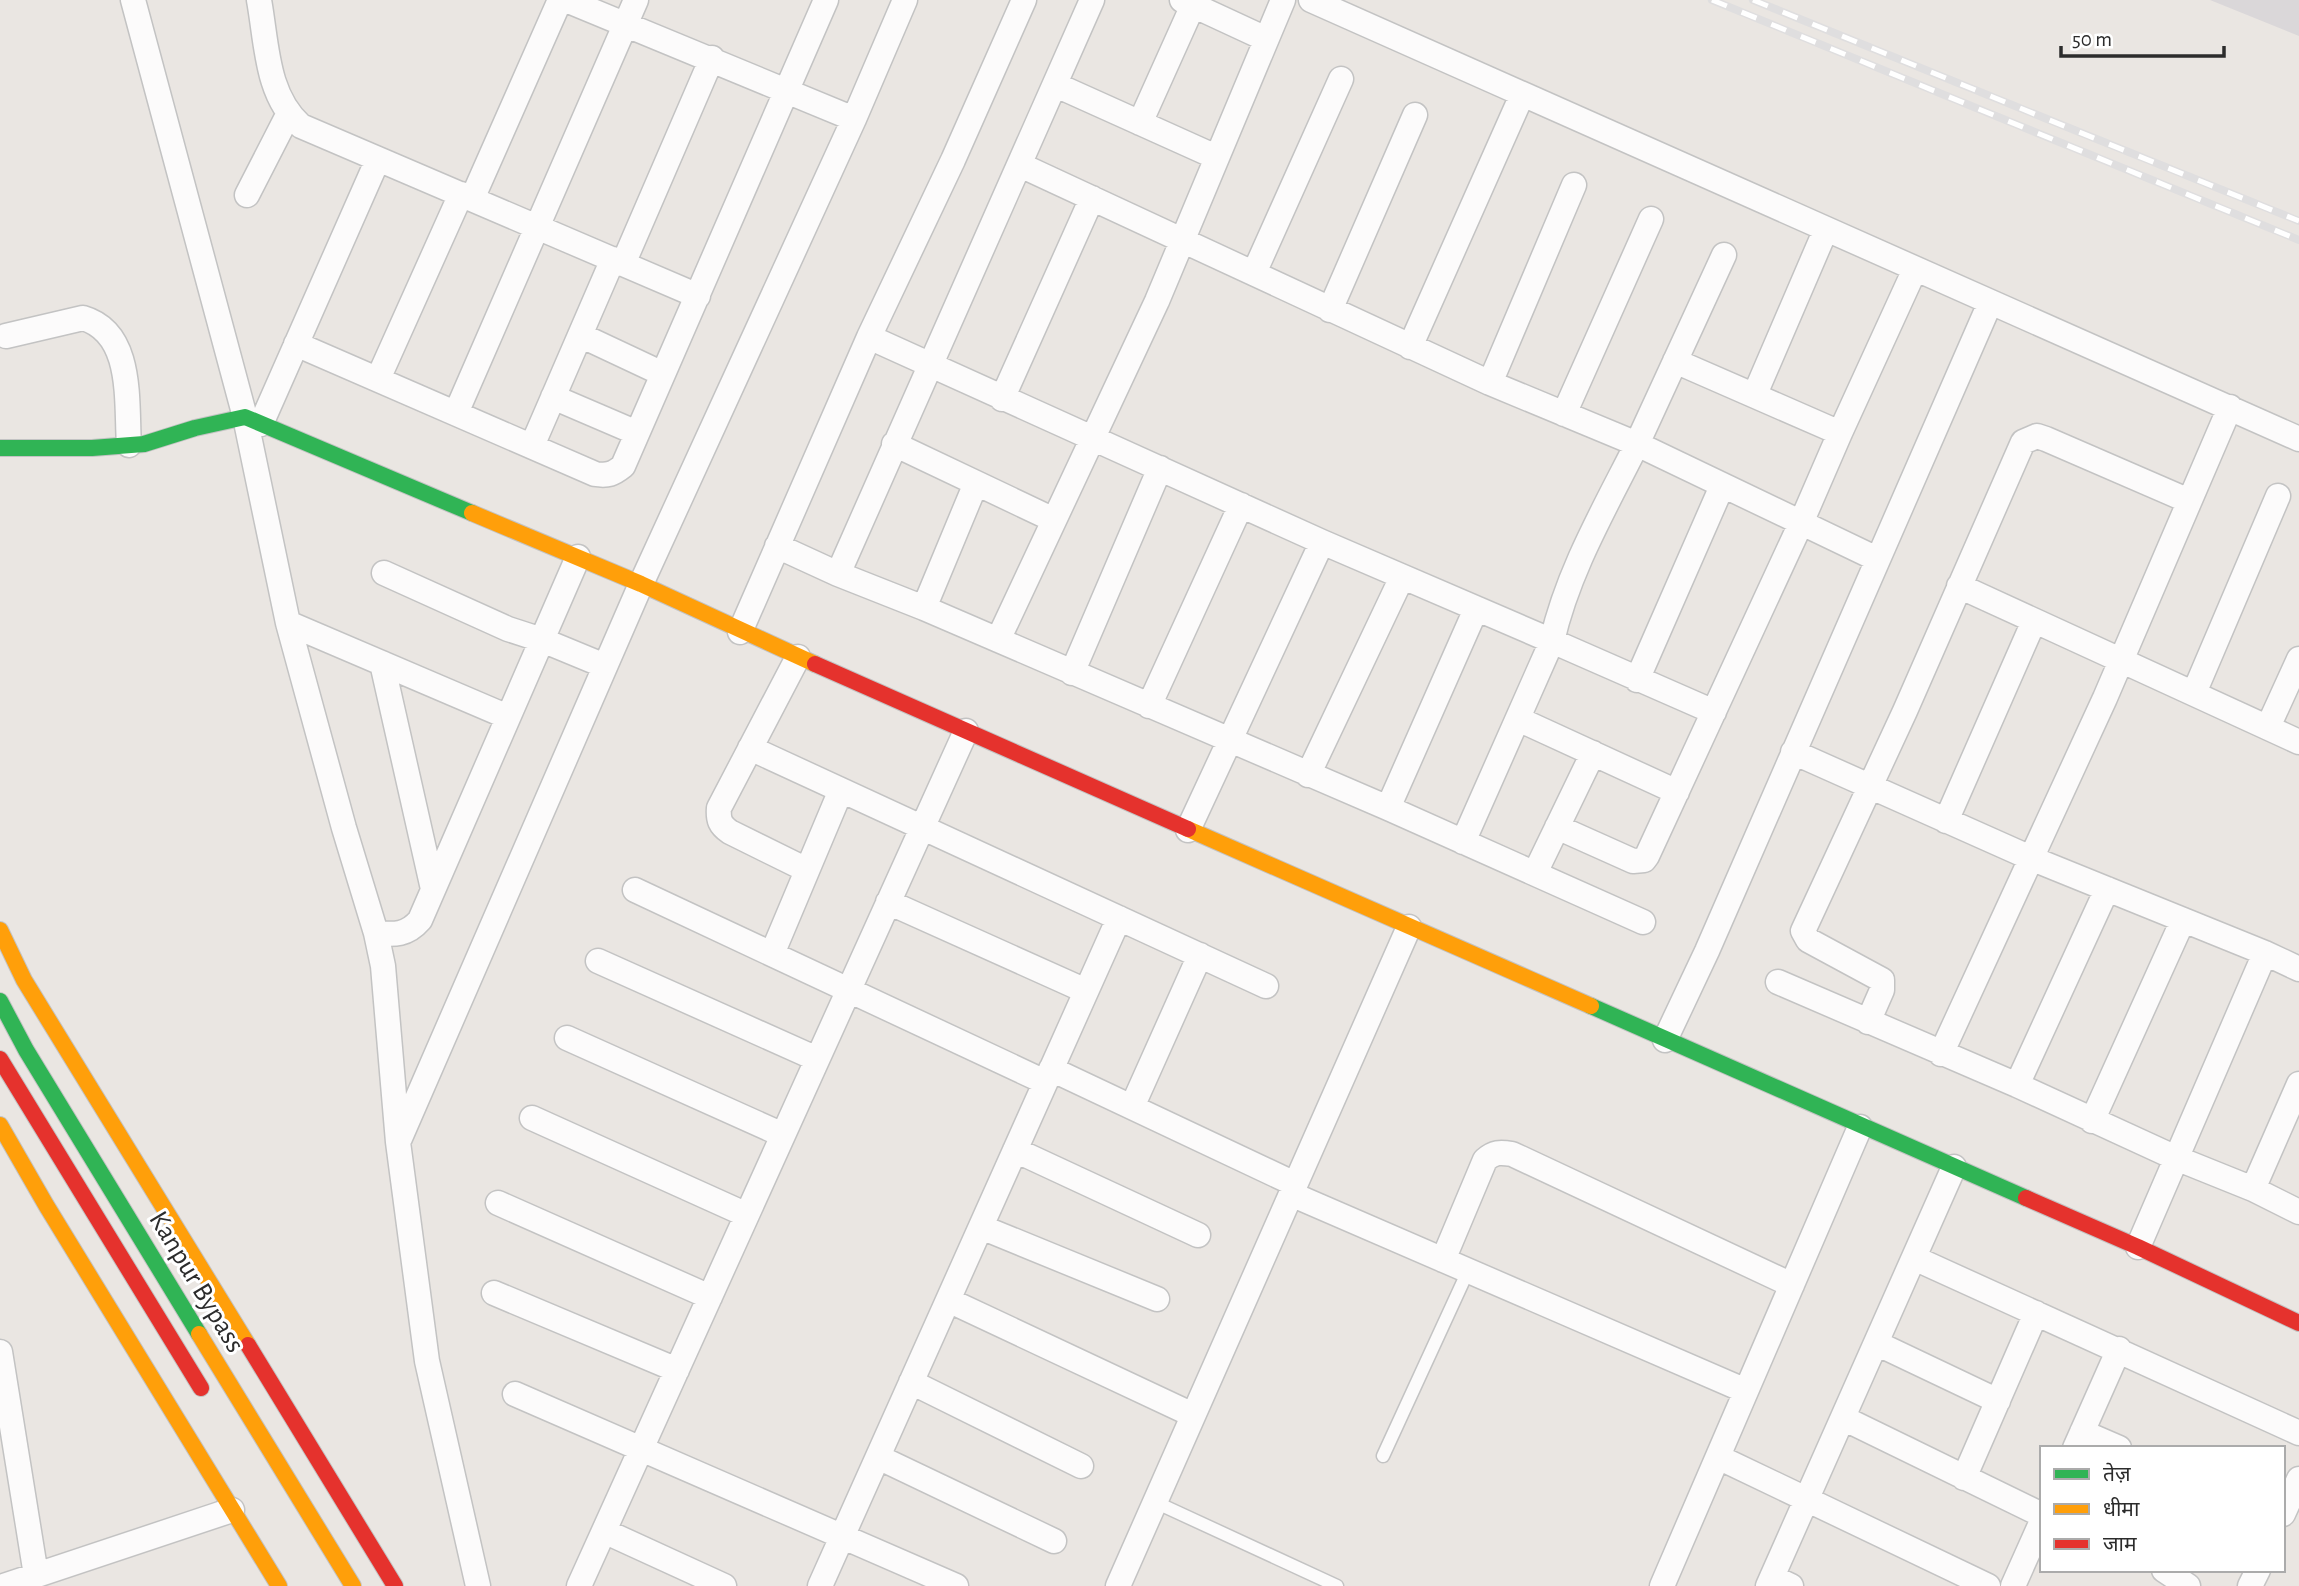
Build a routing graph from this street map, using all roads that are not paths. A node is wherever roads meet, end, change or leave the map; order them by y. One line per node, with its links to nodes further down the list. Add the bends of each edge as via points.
1 (133, 0): 58 (street)
2 (259, 0): 20 (street, via 274,89)
3 (560, 0): 29 (street)
4 (566, 0): 13 (street)
5 (636, 0): 13 (street)
6 (826, 0): 18 (street)
7 (905, 0): 22 (street)
8 (1024, 0): 44 (street)
9 (1093, 0): 17 (street)
10 (1283, 0): 14 (street)
11 (1311, 0): 19 (street)
12 (1188, 2): 14 (street); 23 (street)
13 (626, 23): 15 (street); 32 (street)
14 (1266, 39): 24 (street)
15 (712, 58): 18 (street); 36 (street)
16 (1341, 79): 38 (street)
17 (1056, 85): 23 (street); 26 (street)
18 (788, 90): 22 (street); 39 (street)
19 (1522, 95): 33 (street); 46 (street)
20 (288, 114): 25 (street, via 301,126); 28 (street)
21 (1415, 115): 41 (street)
22 (854, 118): 83 (street)
23 (1140, 123): 24 (street)
24 (1216, 157): 34 (street)
25 (378, 159): 29 (street); 45 (street)
26 (1020, 165): 30 (street); 48 (street)
27 (1574, 185): 51 (street)
28 (247, 195)
29 (466, 196): 32 (street); 50 (street)
30 (1091, 198): 34 (street); 54 (street)
31 (1651, 219): 57 (street)
32 (537, 226): 36 (street); 56 (street)
33 (1826, 229): 37 (street); 52 (street)
34 (1181, 239): 38 (street); 61 (street, via 1157,301)
35 (1724, 255): 47 (street)
36 (618, 261): 39 (street); 42 (street)
37 (1915, 269): 40 (street); 60 (street)
38 (1254, 273): 41 (street)
39 (698, 296): 49 (street)
40 (1990, 303): 55 (street); 79 (street)
41 (1330, 310): 46 (street)
42 (580, 335): 49 (street); 53 (street)
43 (6, 336): 65 (street, via 83,318 104,328 116,342 122,362)
44 (869, 337): 48 (street); 77 (street)
45 (296, 344): 50 (street); 58 (street)
46 (1410, 347): 51 (street)
47 (1675, 360): 52 (street); 64 (street)
48 (930, 366): 54 (street); 63 (street)
49 (663, 374): 59 (street)
50 (378, 379): 56 (street)
51 (1490, 383): 57 (street)
52 (1755, 394): 60 (street)
53 (553, 397): 59 (street); 66 (street)
54 (1002, 399): 61 (street)
55 (2230, 407): 62 (street); 72 (street)
56 (456, 413): 66 (street)
57 (1564, 414): 64 (street)
58 (253, 420): 65 (main road, via 195,428); 78 (main road); 88 (street)
59 (637, 433): 66 (street, via 623,466 607,475)
60 (1840, 433): 75 (street)
61 (1091, 438): 68 (street); 74 (street)
62 (2299, 439)
63 (894, 444): 69 (street); 81 (street)
64 (1637, 444): 70 (street); 92 (street, via 1570,581)
65 (129, 445): 67 (main road)
66 (531, 446)
67 (0, 448)
68 (1160, 468): 73 (street); 98 (street)
69 (976, 483): 74 (street); 85 (street)
70 (1722, 486): 75 (street); 99 (street)
71 (2278, 496): 100 (street)
72 (2189, 501): 84 (street, via 2046,439 2030,438 2023,442); 95 (street)
73 (1241, 505): 76 (street); 101 (street)
74 (1054, 520): 91 (street)
75 (1801, 523): 79 (street); 102 (street)
76 (1322, 542): 82 (street); 107 (street)
77 (778, 546): 81 (street); 89 (street)
78 (578, 557): 83 (main road); 90 (street)
79 (1877, 559): 110 (street)
80 (384, 573): 90 (street)
81 (838, 573): 85 (street)
82 (1402, 577): 86 (street); 112 (street)
83 (642, 584): 89 (main road); 97 (street)
84 (1959, 586): 87 (street); 113 (street)
85 (924, 608): 91 (street)
86 (1476, 609): 92 (street); 116 (street)
87 (2034, 621): 95 (street); 117 (street)
88 (288, 623): 96 (street); 134 (street)
89 (740, 632): 93 (main road)
90 (542, 640): 97 (street); 103 (street)
91 (998, 640): 98 (street)
92 (1552, 641): 99 (street); 104 (street)
93 (798, 657): 106 (main road); 109 (street)
94 (2299, 659): 105 (street)
95 (2120, 660): 100 (street); 122 (street)
96 (382, 663): 103 (street); 125 (street)
97 (606, 666): 160 (street)
98 (1072, 673): 101 (street)
99 (1637, 680): 102 (street)
100 (2193, 693): 105 (street)
101 (1149, 706): 107 (street)
102 (1714, 712): 115 (street)
103 (508, 717): 125 (street)
104 (1518, 719): 111 (street); 121 (street)
105 (2268, 727): 108 (street)
106 (966, 732): 118 (street); 120 (main road)
107 (1229, 741): 112 (street); 120 (street)
108 (2299, 742)
109 (750, 748): 114 (street); 123 (street, via 718,818 730,832)
110 (1793, 752): 113 (street); 147 (street)
111 (1593, 753): 115 (street); 119 (street)
112 (1308, 775): 116 (street)
113 (1870, 786): 117 (street); 145 (street, via 1803,931 1813,942 1882,980)
114 (841, 790): 118 (street); 123 (street)
115 (1676, 792): 119 (street, via 1647,856 1639,861)
116 (1388, 808): 121 (street)
117 (1946, 821): 122 (street)
118 (922, 827): 128 (street); 129 (street)
119 (1557, 827): 124 (street)
120 (1188, 830): 132 (main road)
121 (1463, 842): 124 (street)
122 (2032, 859): 126 (street); 148 (street)
123 (807, 870): 136 (street)
124 (1535, 873): 131 (street)
125 (433, 889): 134 (street, via 413,928 396,935)
126 (2107, 889): 130 (street); 153 (street)
127 (635, 890): 136 (street)
128 (888, 902): 142 (street); 143 (street)
129 (1119, 918): 137 (street); 143 (street)
130 (2183, 920): 135 (street); 156 (street)
131 (1643, 922)
132 (1409, 927): 147 (main road); 164 (street)
133 (0, 930): 220 (main road, via 24,980)
134 (376, 933): 160 (street, via 383,966)
135 (2264, 953): 139 (street); 162 (street)
136 (772, 954): 142 (street)
137 (1200, 955): 141 (street); 154 (street)
138 (598, 961): 150 (street)
139 (2299, 969)
140 (1778, 982): 145 (street)
141 (1266, 986)
142 (849, 990): 150 (street); 151 (street)
143 (1086, 991): 151 (street)
144 (0, 1001): 219 (main road, Kanpur Bypass)
145 (1868, 1022): 148 (street)
146 (567, 1038): 159 (street)
147 (1665, 1040): 158 (main road)
148 (1941, 1054): 153 (street)
149 (0, 1059): 189 (main road, Kanpur Bypass)
150 (817, 1059): 159 (street)
151 (1048, 1075): 154 (street); 161 (street)
152 (2299, 1084): 165 (street)
153 (2017, 1085): 156 (street)
154 (1132, 1107): 164 (street)
155 (532, 1118): 168 (street)
156 (2092, 1121): 162 (street)
157 (0, 1125): 206 (main road)
158 (1860, 1126): 163 (main road); 175 (street)
159 (783, 1135): 168 (street)
160 (398, 1142): 221 (street, via 427,1361)
161 (1015, 1150): 169 (street); 170 (street)
162 (2176, 1158): 165 (street); 171 (street)
163 (1954, 1167): 171 (main road); 172 (street)
164 (1293, 1189): 173 (street); 191 (street)
165 (2253, 1189): 167 (street)
166 (498, 1203): 177 (street)
167 (2299, 1212)
168 (747, 1215): 177 (street)
169 (981, 1227): 178 (street); 179 (street)
170 (1198, 1236)
171 (2138, 1247): 181 (main road)
172 (1914, 1258): 180 (street); 182 (street)
173 (1443, 1260): 174 (street); 175 (street, via 1485,1160 1501,1152)
174 (1468, 1270): 187 (street); 198 (lane)
175 (1792, 1285): 187 (street)
176 (494, 1293): 185 (street)
177 (710, 1297): 185 (street)
178 (1157, 1299)
179 (948, 1300): 186 (street); 191 (street)
180 (2036, 1313): 183 (street); 190 (street)
181 (2299, 1323)
182 (1876, 1343): 190 (street); 192 (street)
183 (2119, 1349): 194 (street); 195 (street)
184 (0, 1352): 193 (street)
185 (677, 1370): 197 (street)
186 (911, 1382): 199 (street); 201 (street)
187 (1746, 1391): 200 (street)
188 (515, 1394): 197 (street)
189 (209, 1400)
190 (1998, 1401): 202 (street)
191 (1193, 1415): 205 (street)
192 (1843, 1418): 202 (street); 204 (street)
193 (6, 1431): 214 (street)
194 (2299, 1433)
195 (2078, 1440): 196 (street)
196 (2109, 1446)
197 (641, 1449): 210 (street); 211 (street)
198 (1383, 1456)
199 (878, 1457): 211 (street); 212 (street)
200 (1718, 1457): 204 (street); 228 (street)
201 (1081, 1465)
202 (1965, 1478): 208 (street)
203 (2299, 1479): 207 (street)
204 (1807, 1499): 216 (street); 229 (street)
205 (1155, 1502): 226 (street); 227 (lane)
206 (232, 1510): 214 (street); 218 (main road)
207 (2285, 1510)
208 (2040, 1522)
209 (2040, 1525): 230 (street)
210 (604, 1531): 222 (street); 223 (street)
211 (842, 1536): 215 (street); 224 (street)
212 (1054, 1541)
213 (2167, 1572): 231 (street)
214 (36, 1576): 217 (street)
215 (919, 1578): 225 (street)
216 (1777, 1583)
217 (4, 1586)
218 (279, 1586)
219 (354, 1586)
220 (395, 1586)
221 (478, 1586)
222 (579, 1586)
223 (724, 1586)
224 (820, 1586)
225 (956, 1586)
226 (1118, 1586)
227 (1337, 1586)
228 (1662, 1586)
229 (1988, 1586)
230 (2013, 1586)
231 (2188, 1586)

